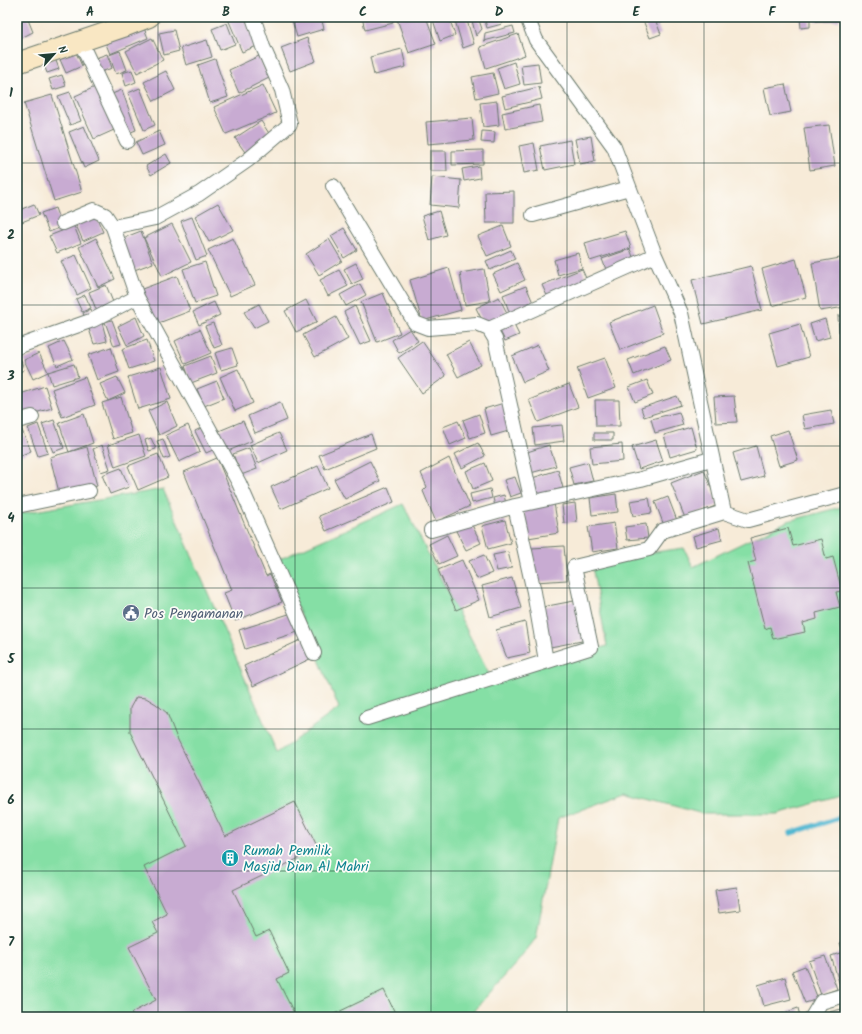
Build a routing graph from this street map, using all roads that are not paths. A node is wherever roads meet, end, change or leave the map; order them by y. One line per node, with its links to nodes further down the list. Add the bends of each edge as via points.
1 (149, 17): 4 (main road)
2 (252, 17): 12 (street, via 282,90 290,124 248,160 199,194 155,218)
3 (527, 17): 9 (street, via 536,40 614,147)
4 (124, 21): 5 (main road)
5 (80, 41): 6 (main road); 7 (street)
6 (17, 63)
7 (127, 141)
8 (333, 186): 15 (street, via 415,323 428,328 477,324)
9 (629, 188): 10 (street); 13 (street)
10 (533, 216)
11 (63, 223): 12 (street, via 94,210 105,215)
12 (112, 227): 14 (street)
13 (655, 255): 15 (street); 19 (street, via 681,313)
14 (137, 297): 16 (street, via 92,320); 27 (street, via 239,483)
15 (489, 329): 22 (street, via 495,339)
16 (17, 347)
17 (32, 417): 18 (street)
18 (17, 421)
19 (712, 460): 22 (street, via 641,479); 25 (street)
20 (89, 491): 23 (street)
21 (845, 494): 25 (street, via 748,520)
22 (532, 502): 24 (street)
23 (17, 506)
24 (515, 506): 26 (street); 28 (street)
25 (724, 512): 28 (street, via 662,531 649,549 574,567 591,647)
26 (431, 530)
27 (314, 654)
28 (546, 661): 29 (street)
29 (367, 718)
30 (845, 995): 31 (street, via 821,1002)
31 (812, 1017)

